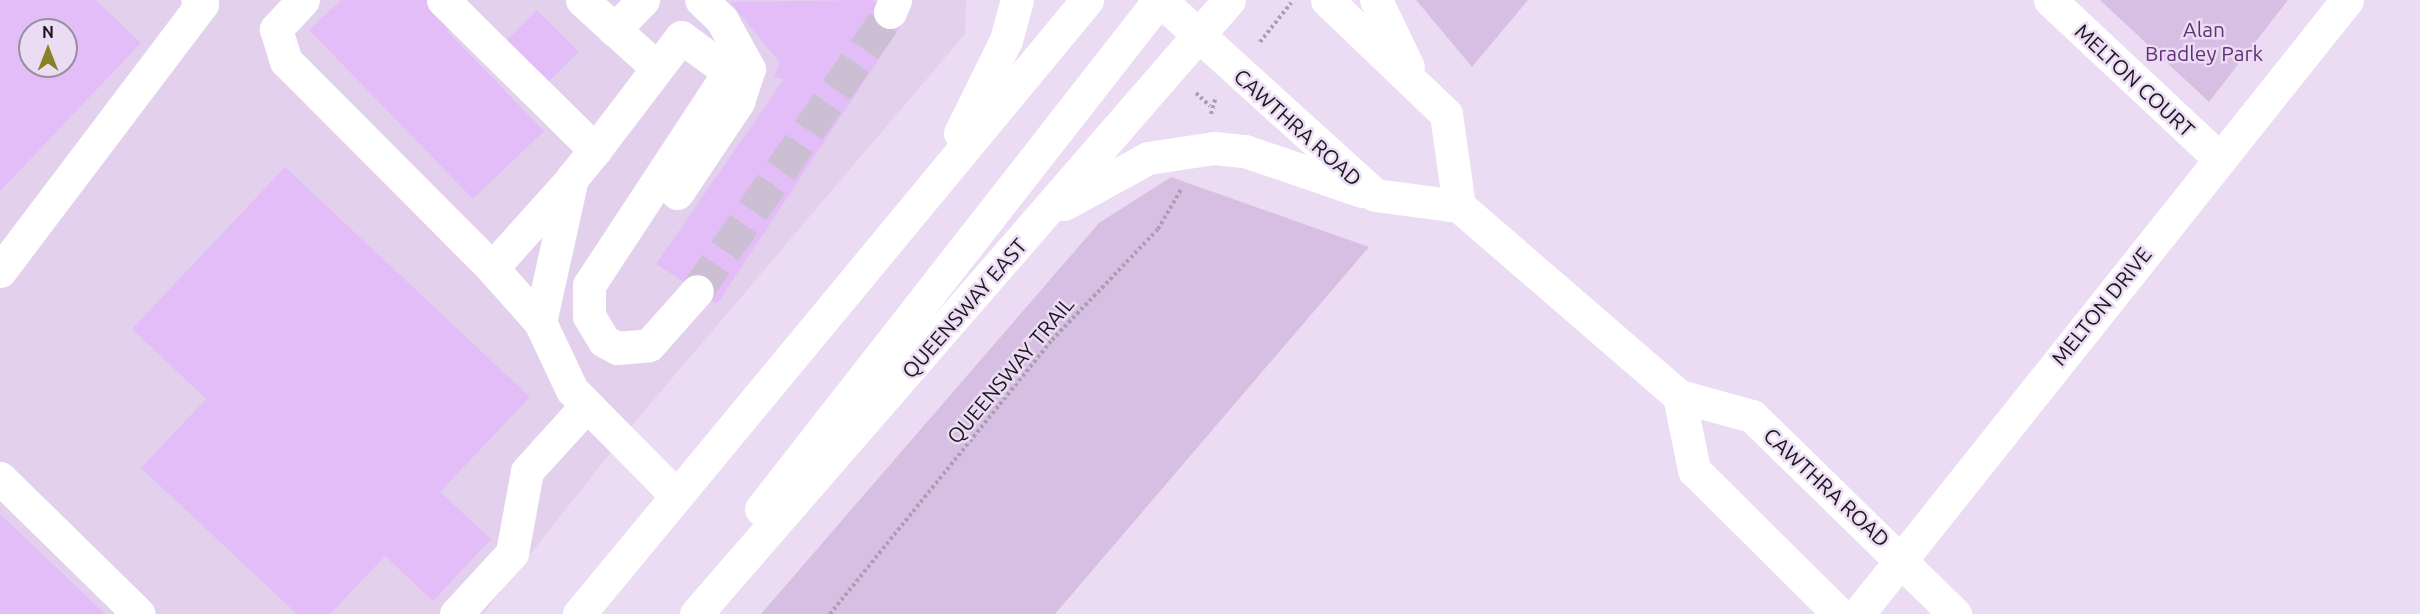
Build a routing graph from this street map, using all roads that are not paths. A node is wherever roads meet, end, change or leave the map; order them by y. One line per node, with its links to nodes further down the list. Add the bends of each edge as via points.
1 (303, 0): 26 (main road, via 276,29 286,61)
2 (443, 0): 19 (main road)
3 (582, 0): 15 (main road)
4 (643, 0): 15 (main road)
5 (701, 0): 28 (main road, via 722,20 749,69 738,102 637,250)
6 (1017, 0): 22 (main road, via 1006,40)
7 (1088, 0): 22 (main road)
8 (1160, 0): 16 (main road, CAWTHRA ROAD); 39 (main road)
9 (1229, 0): 16 (main road, QUEENSWAY EAST)
10 (1327, 0): 18 (main road)
11 (1376, 0): 18 (main road)
12 (2050, 0): 20 (main road, MELTON COURT)
13 (2347, 0): 20 (main road, MELTON DRIVE)
14 (202, 1): 27 (main road)
15 (614, 30): 17 (main road)
16 (1197, 36): 23 (main road, CAWTHRA ROAD); 25 (main road, QUEENSWAY EAST)
17 (657, 68): 19 (main road); 28 (main road, via 681,37 729,72)
18 (1416, 85): 24 (main road, via 1446,114)
19 (595, 150): 21 (main road)
20 (2220, 159): 35 (main road, MELTON DRIVE)
21 (572, 178): 26 (main road); 30 (main road)
22 (936, 183): 34 (main road)
23 (1375, 195): 24 (main road, CAWTHRA ROAD); 25 (main road, via 1245,150 1214,148 1148,158)
24 (1459, 206): 31 (main road, CAWTHRA ROAD)
25 (1046, 213): 40 (main road, QUEENSWAY EAST)
26 (492, 268): 30 (main road)
27 (0, 271)
28 (589, 285): 29 (main road, via 589,315 604,341 617,348 649,345)
29 (697, 291)
30 (540, 322): 32 (main road, via 572,390)
31 (1679, 396): 35 (main road, CAWTHRA ROAD, via 1752,416); 41 (main road, via 1694,470)
32 (587, 405): 34 (main road); 37 (main road, via 527,471 512,553)
33 (0, 478): 36 (main road)
34 (674, 493): 38 (main road)
35 (1901, 557): 42 (main road, MELTON DRIVE); 43 (main road, CAWTHRA ROAD)
36 (139, 614)
37 (456, 614)
38 (579, 614)
39 (679, 614)
40 (696, 614)
41 (1839, 614)
42 (1858, 614)
43 (1955, 614)

